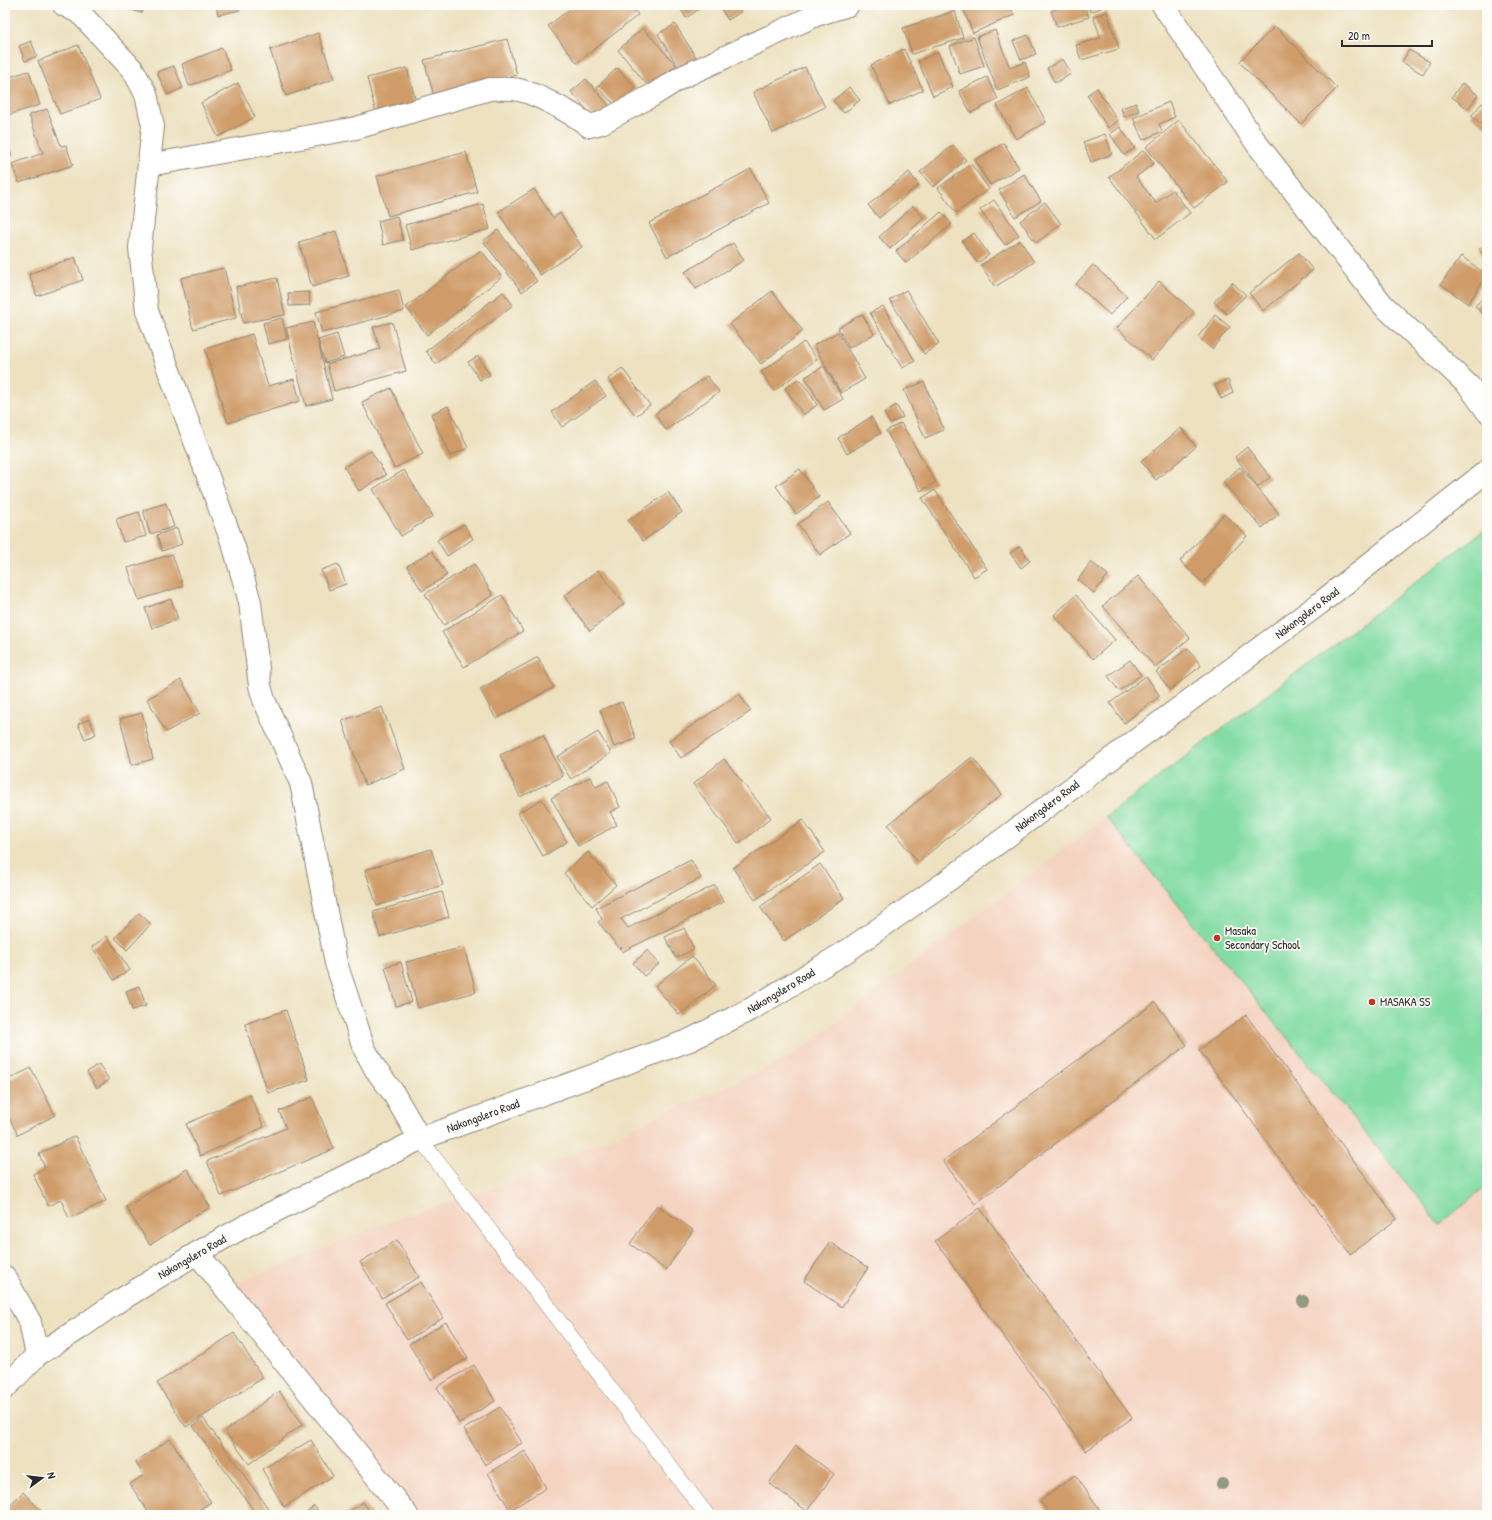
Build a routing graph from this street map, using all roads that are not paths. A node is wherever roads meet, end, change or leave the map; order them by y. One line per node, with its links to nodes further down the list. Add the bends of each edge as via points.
1 (64, 5): 4 (street, via 80,13 133,70 146,94 153,126)
2 (848, 5): 4 (street, via 816,15 680,78 601,123 589,126 520,90 490,89 356,128)
3 (1163, 5): 5 (street, via 1257,144 1383,305 1469,386)
4 (149, 165): 7 (street, via 140,248 147,311 234,547 250,602 260,686 301,783 336,962 362,1040 376,1070 392,1091)
5 (1487, 411)
6 (1487, 472): 7 (street, Nakongolero Road, via 1312,609 943,884 848,951 753,1008 690,1040)
7 (420, 1139): 8 (street, Nakongolero Road); 13 (lane)
8 (197, 1253): 10 (street, Nakongolero Road); 12 (street)
9 (5, 1277): 10 (street, via 30,1322)
10 (37, 1355): 11 (street, Nakongolero Road)
11 (5, 1388)
12 (407, 1515)
13 (707, 1515)

